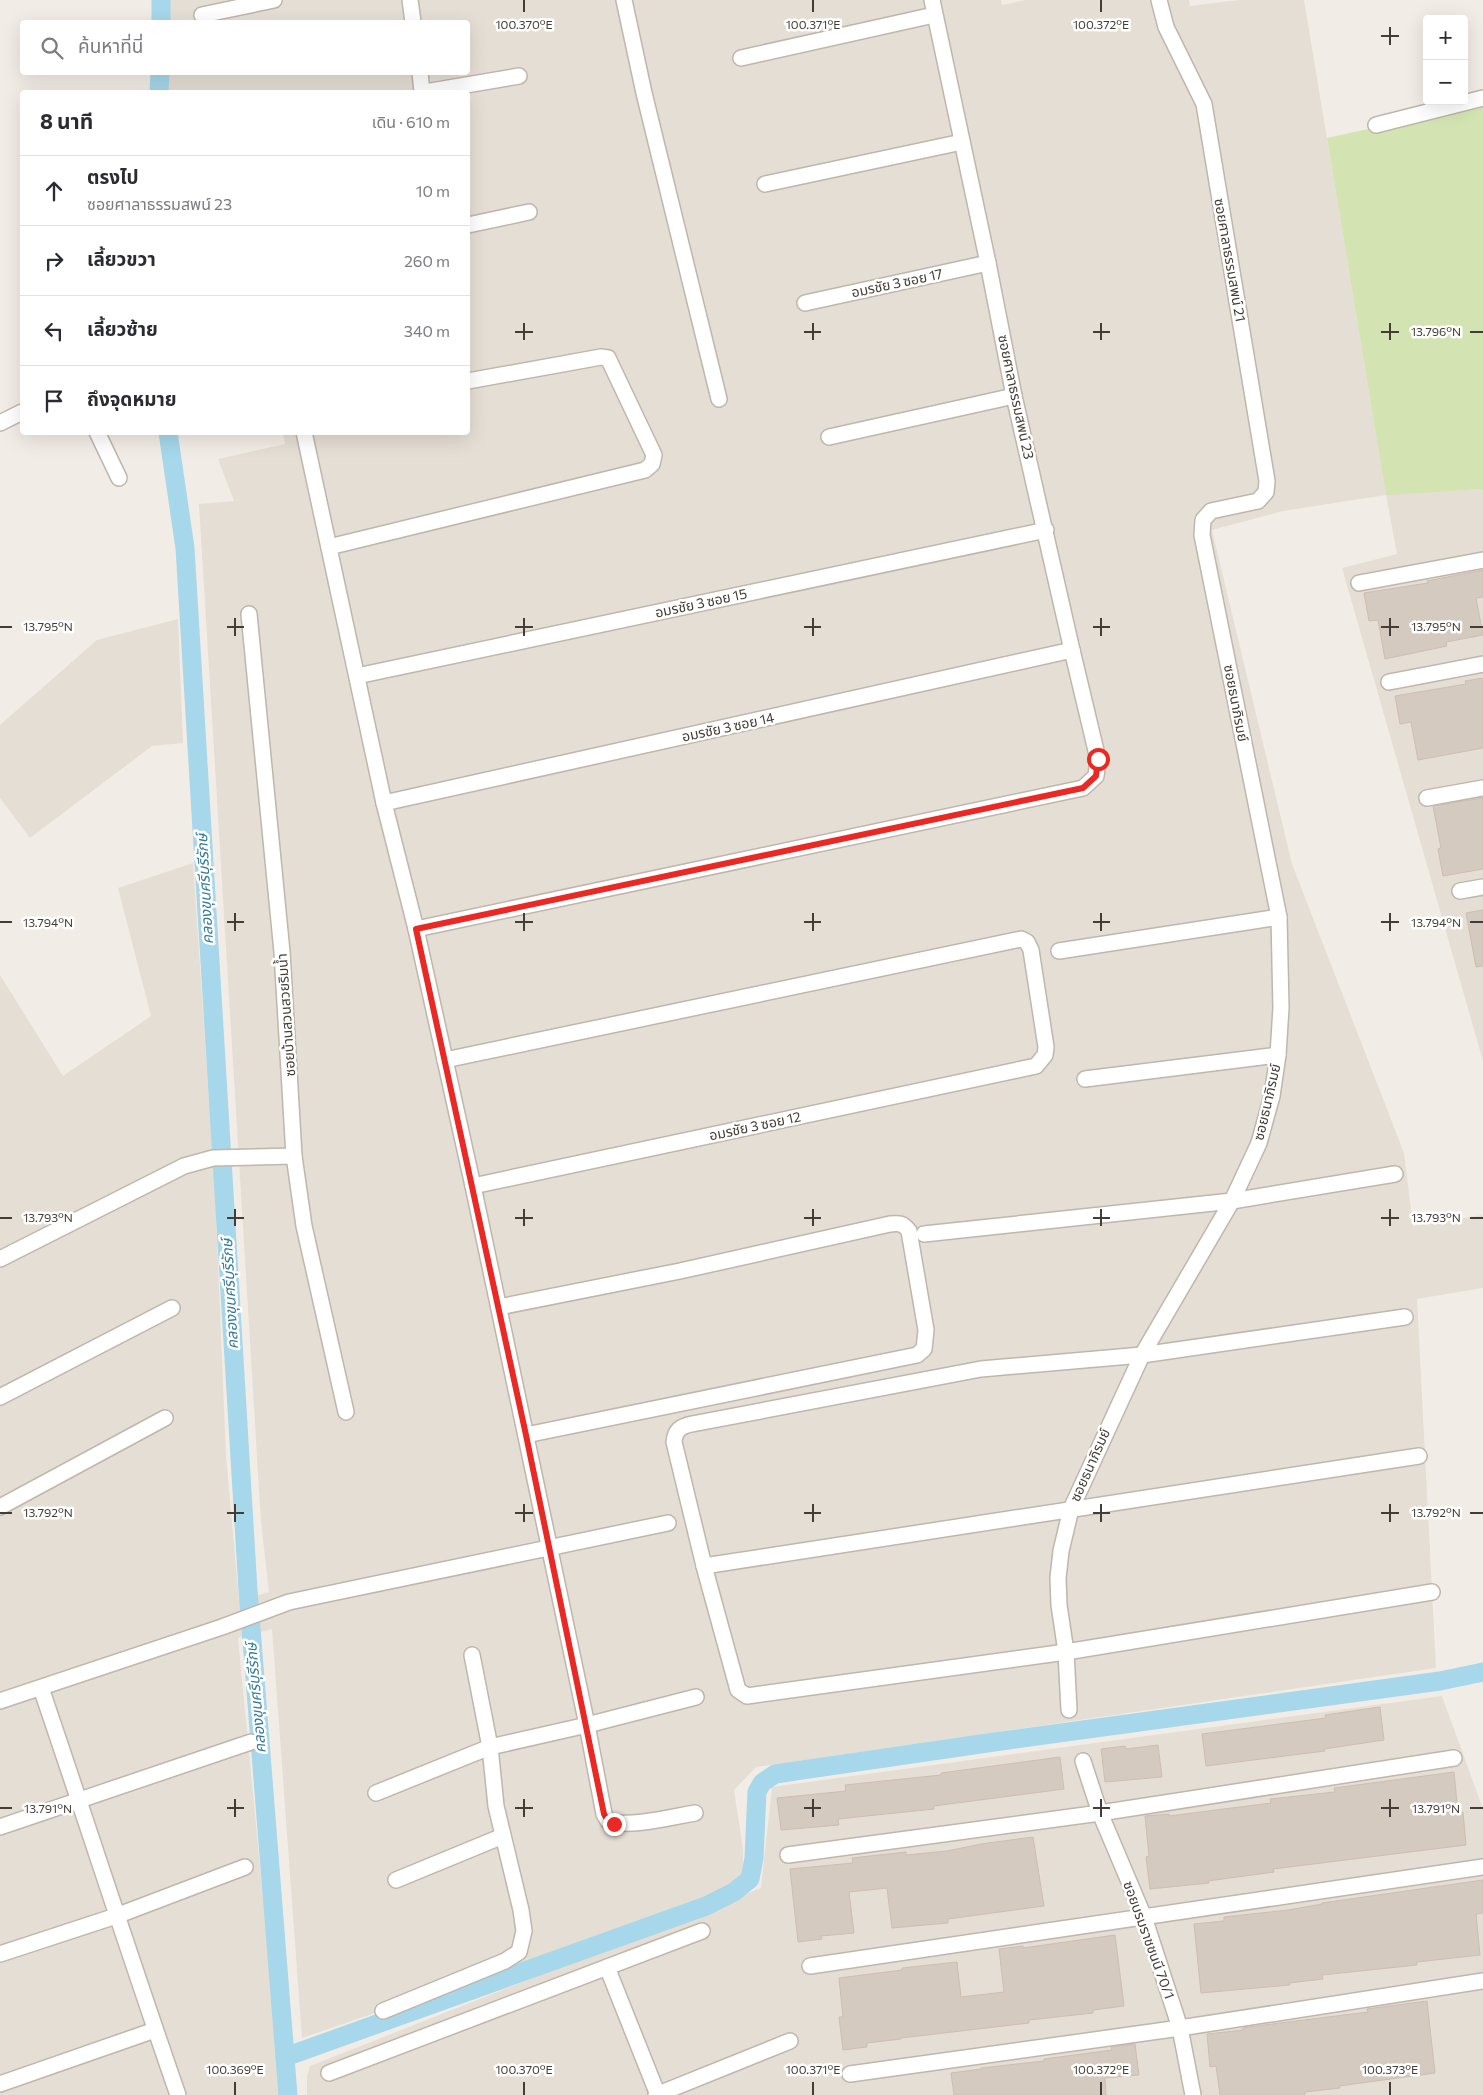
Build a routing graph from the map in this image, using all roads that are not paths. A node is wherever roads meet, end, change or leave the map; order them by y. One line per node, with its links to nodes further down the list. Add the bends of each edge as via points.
1 (274, 0): 6 (street)
2 (410, 0): 7 (street)
3 (624, 0): 23 (street)
4 (1159, 0): 30 (street, ซอยศาลาธรรมสพน์ 21, via 1166,27 1204,104 1267,481 1266,492 1258,501)
5 (933, 7): 8 (street); 15 (street, ซอยศาลาธรรมสพน์ 23)
6 (202, 15)
7 (413, 20)
8 (741, 58)
9 (421, 75): 11 (street)
10 (519, 76): 12 (street)
11 (424, 90)
12 (436, 90)
13 (1483, 98): 14 (street)
14 (1376, 125)
15 (962, 142): 16 (street); 19 (street, ซอยศาลาธรรมสพน์ 23)
16 (765, 184)
17 (529, 212): 18 (street)
18 (470, 226)
19 (988, 263): 20 (street, อมรชัย 3 ซอย 17); 22 (street, ซอยศาลาธรรมสพน์ 23)
20 (805, 303)
21 (470, 381): 32 (street, via 608,358 654,455 652,464 645,470)
22 (1014, 396): 28 (street); 31 (street, ซอยศาลาธรรมสพน์ 23)
23 (719, 399)
24 (20, 413): 25 (street)
25 (0, 423)
26 (98, 435): 29 (street)
27 (305, 435): 32 (street)
28 (829, 437)
29 (119, 478)
30 (1233, 506): 45 (street, ซอยธนาภิรมย์, via 1211,511 1203,520 1202,535)
31 (1046, 530): 36 (street, ซอยศาลาธรรมสพน์ 23); 38 (street, อมรชัย 3 ซอย 15)
32 (329, 546): 38 (street)
33 (1483, 560): 34 (street)
34 (1359, 583)
35 (249, 614): 51 (street, ซอยบ้านสวนสวยริมน้ำ, via 282,952)
36 (1072, 650): 42 (street, อมรชัย 3 ซอย 14); 46 (street, ซอยศาลาธรรมสพน์ 23, via 1098,759 1096,776 1083,788)
37 (1483, 664): 39 (street)
38 (357, 676): 42 (street)
39 (1388, 682)
40 (1483, 788): 41 (street)
41 (1427, 798)
42 (384, 803): 46 (street)
43 (1483, 887): 44 (street)
44 (1460, 892)
45 (1279, 917): 47 (street); 48 (street, ซอยธนาภิรมย์, via 1281,1008)
46 (416, 929): 49 (street)
47 (1060, 952)
48 (1278, 1055): 50 (street); 54 (street, ซอยธนาภิรมย์, via 1272,1096 1259,1143)
49 (445, 1060): 53 (street); 53 (street, อมรชัย 3 ซอย 12, via 1021,939 1031,950 1046,1047 1045,1055 1036,1066)
50 (1085, 1079)
51 (294, 1156): 56 (street, via 213,1158 184,1166); 62 (street, ซอยบ้านสวนสวยริมน้ำ, via 304,1226)
52 (1396, 1174): 54 (street)
53 (473, 1186): 57 (street)
54 (1232, 1201): 55 (street); 60 (street, ซอยธนาภิรมย์)
55 (924, 1234)
56 (0, 1259)
57 (499, 1307): 64 (street); 64 (street, via 890,1224 900,1223 909,1230 926,1330 924,1349 918,1356)
58 (172, 1308): 61 (street)
59 (1405, 1317): 60 (street)
60 (1142, 1356): 67 (street, ซอยธนาภิรมย์); 70 (street, via 981,1369 685,1426 675,1434 674,1442)
61 (0, 1398)
62 (346, 1412)
63 (165, 1418): 66 (street)
64 (526, 1435): 69 (street)
65 (1419, 1456): 67 (street)
66 (0, 1507)
67 (1071, 1509): 70 (street); 72 (street, ซอยธนาภิรมย์, via 1058,1578)
68 (668, 1523): 69 (street)
69 (549, 1549): 74 (street, via 288,1602); 78 (street)
70 (704, 1566): 72 (street, via 738,1690 747,1696)
71 (1432, 1592): 72 (street)
72 (1066, 1652): 77 (street, ซอยธนาภิรมย์)
73 (472, 1655): 80 (street)
74 (40, 1688): 76 (street); 84 (street)
75 (696, 1698): 78 (street)
76 (0, 1701)
77 (1069, 1710)
78 (587, 1725): 80 (street); 85 (street, via 608,1821 628,1824)
79 (251, 1742): 84 (street)
80 (490, 1747): 83 (street); 88 (street)
81 (1454, 1758): 86 (street)
82 (1083, 1761): 86 (street, ซอยบรมราชชนนี 70/1)
83 (376, 1793)
84 (79, 1800): 87 (street); 93 (street)
85 (695, 1813)
86 (1100, 1813): 89 (street); 94 (street, ซอยบรมราชชนนี 70/1)
87 (0, 1827)
88 (503, 1836): 92 (street); 100 (street, via 522,1910 524,1931 518,1952 505,1961)
89 (788, 1856)
90 (245, 1867): 93 (street)
91 (1483, 1867): 94 (street)
92 (396, 1880)
93 (116, 1916): 96 (street); 102 (street)
94 (1144, 1917): 97 (street); 101 (street, ซอยบรมราชชนนี 70/1)
95 (702, 1931): 98 (street)
96 (0, 1954)
97 (810, 1966)
98 (608, 1967): 104 (street); 108 (street)
99 (1483, 1980): 101 (street)
100 (383, 2011)
101 (1180, 2028): 105 (street); 109 (street, ซอยบรมราชชนนี 70/1)
102 (156, 2030): 106 (street); 107 (street)
103 (790, 2041): 108 (street)
104 (329, 2073)
105 (850, 2074)
106 (0, 2084)
107 (178, 2095)
108 (657, 2095)
109 (1193, 2095)

